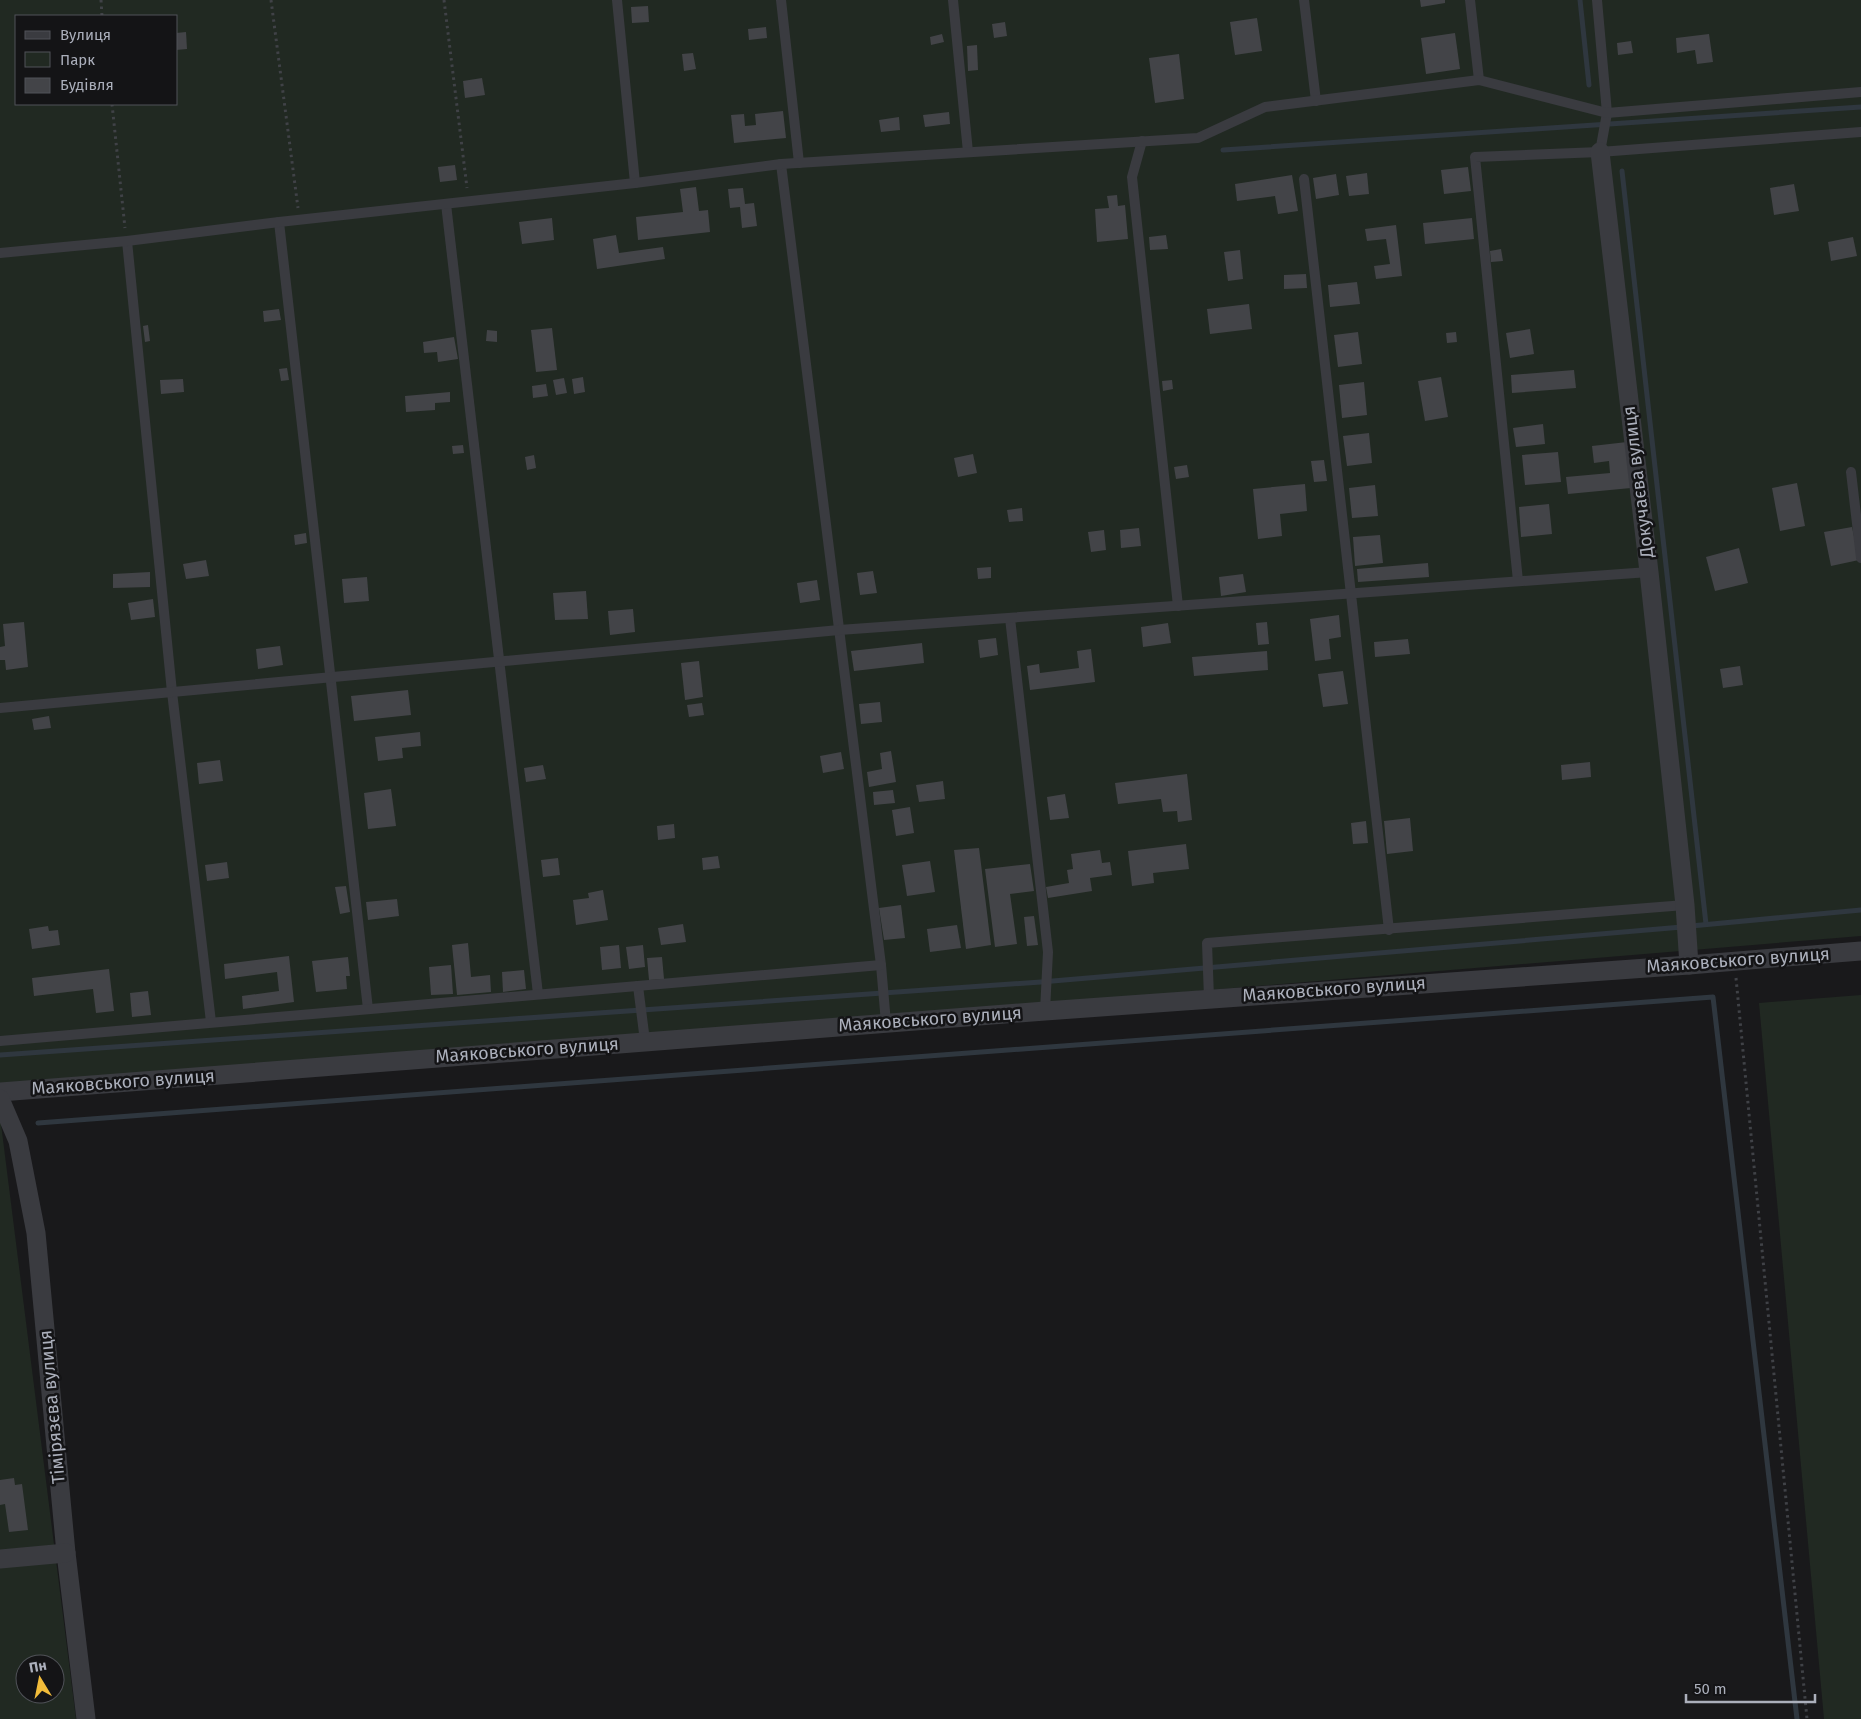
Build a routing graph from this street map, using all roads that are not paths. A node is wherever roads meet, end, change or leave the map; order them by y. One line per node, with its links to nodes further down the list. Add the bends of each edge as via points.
1 (617, 0): 18 (lane)
2 (781, 0): 15 (lane)
3 (953, 0): 13 (lane)
4 (1304, 0): 9 (lane)
5 (1470, 0): 7 (lane)
6 (1597, 0): 10 (lane, Докучаєва вулиця)
7 (1479, 80): 9 (lane); 10 (lane)
8 (1861, 92): 10 (lane)
9 (1316, 101): 12 (lane, via 1265,107 1198,138)
10 (1607, 113): 14 (lane, Докучаєва вулиця)
11 (1861, 132): 14 (lane)
12 (1142, 141): 13 (lane); 28 (lane, via 1132,176)
13 (968, 152): 15 (lane)
14 (1600, 152): 25 (street, Докучаєва вулиця); 26 (lane, via 1475,157)
15 (799, 162): 16 (lane)
16 (781, 164): 18 (lane); 30 (lane)
17 (1304, 179): 27 (lane)
18 (635, 183): 19 (lane)
19 (446, 204): 20 (lane); 31 (lane)
20 (279, 222): 21 (lane); 32 (lane)
21 (127, 241): 22 (lane); 33 (lane)
22 (0, 254)
23 (1851, 472): 24 (lane)
24 (1861, 558)
25 (1648, 572): 26 (lane); 35 (street, Докучаєва вулиця)
26 (1518, 581): 27 (lane)
27 (1350, 593): 28 (lane); 36 (lane)
28 (1178, 606): 29 (lane)
29 (1010, 618): 30 (lane); 44 (lane, via 1048,952)
30 (839, 630): 31 (lane); 38 (lane)
31 (500, 662): 32 (lane); 42 (lane)
32 (329, 678): 33 (lane); 43 (lane)
33 (172, 692): 34 (lane); 45 (lane)
34 (0, 708)
35 (1685, 909): 36 (lane); 39 (street, Докучаєва вулиця)
36 (1389, 930): 41 (lane, via 1207,943)
37 (1861, 950): 39 (street, Маяковського вулиця)
38 (881, 965): 40 (lane); 46 (lane)
39 (1689, 965): 41 (street, Маяковського вулиця)
40 (638, 986): 42 (lane); 48 (lane)
41 (1209, 990): 44 (street, Маяковського вулиця)
42 (538, 994): 43 (lane)
43 (368, 1009): 45 (lane)
44 (1045, 1011): 46 (street, Маяковського вулиця)
45 (211, 1022): 47 (lane)
46 (886, 1023): 48 (street, Маяковського вулиця)
47 (0, 1040)
48 (644, 1041): 49 (street, Маяковського вулиця)
49 (0, 1092)
50 (0, 1099): 51 (street, Тімірязєва вулиця, via 18,1141 36,1233)
51 (66, 1553): 52 (street); 53 (street, Тімірязєва вулиця)
52 (0, 1559)
53 (86, 1719)

